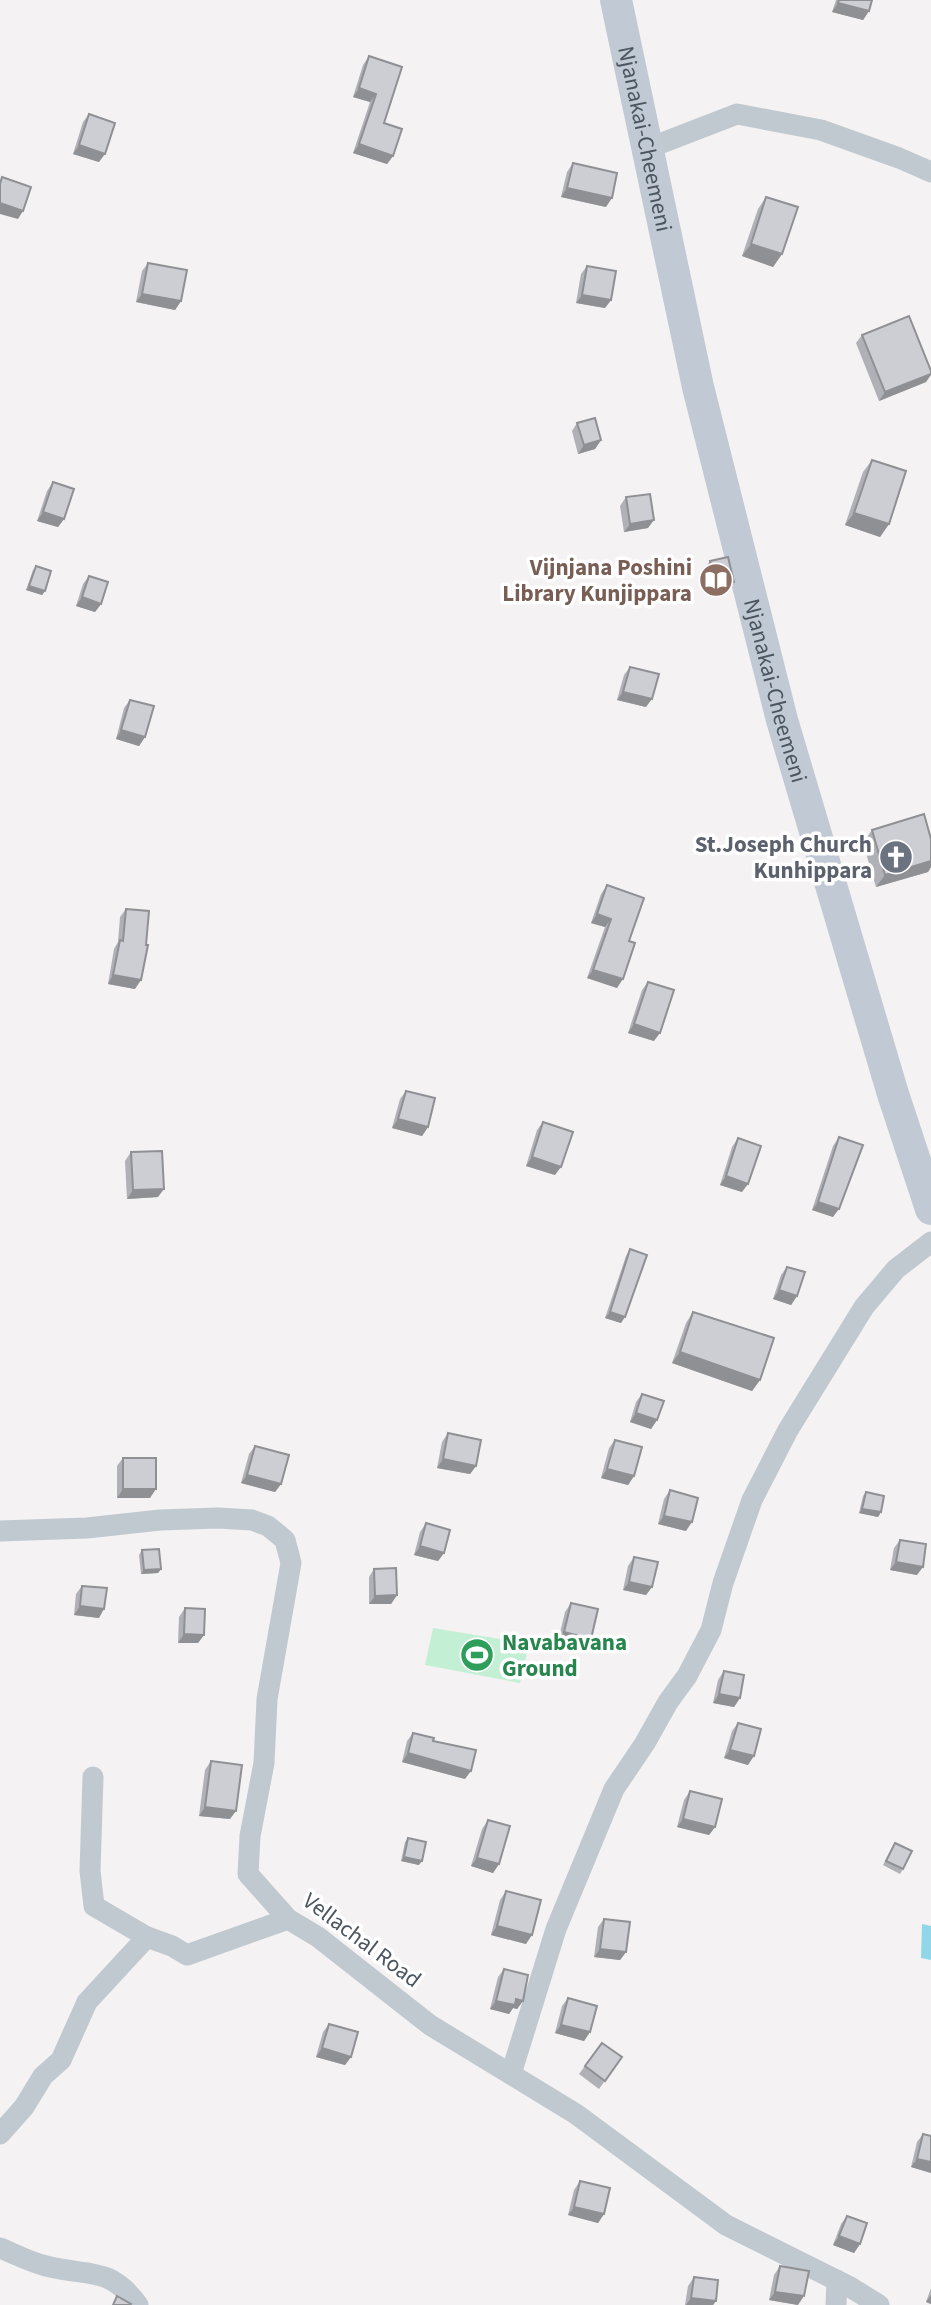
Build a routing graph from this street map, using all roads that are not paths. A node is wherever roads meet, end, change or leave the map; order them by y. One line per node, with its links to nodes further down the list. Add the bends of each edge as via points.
1 (616, 0): 2 (main road, Njanakai-Cheemeni)
2 (649, 148): 3 (street, via 737,114 821,130); 4 (main road, Njanakai-Cheemeni, via 698,387 782,720)
3 (931, 172)
4 (931, 1209)
5 (931, 1242): 10 (street, via 896,1269 864,1307 788,1430 752,1500 711,1630 614,1789 556,1929)
6 (0, 1531): 8 (street, Vellachal Road, via 218,1517 268,1525 285,1541 291,1563 267,1699 264,1763 248,1874)
7 (93, 1777): 9 (street, via 90,1871 94,1906)
8 (288, 1919): 9 (street, via 187,1955); 10 (street, Vellachal Road, via 318,1937 430,2025)
9 (147, 1937): 11 (street, via 87,2002 61,2060)
10 (510, 2074): 13 (street, Vellachal Road, via 576,2114 726,2225)
11 (0, 2134)
12 (0, 2248): 14 (street, via 42,2265 102,2274)
13 (837, 2280): 15 (street); 16 (street, Vellachal Road)
14 (138, 2305)
15 (836, 2305)
16 (879, 2305)

